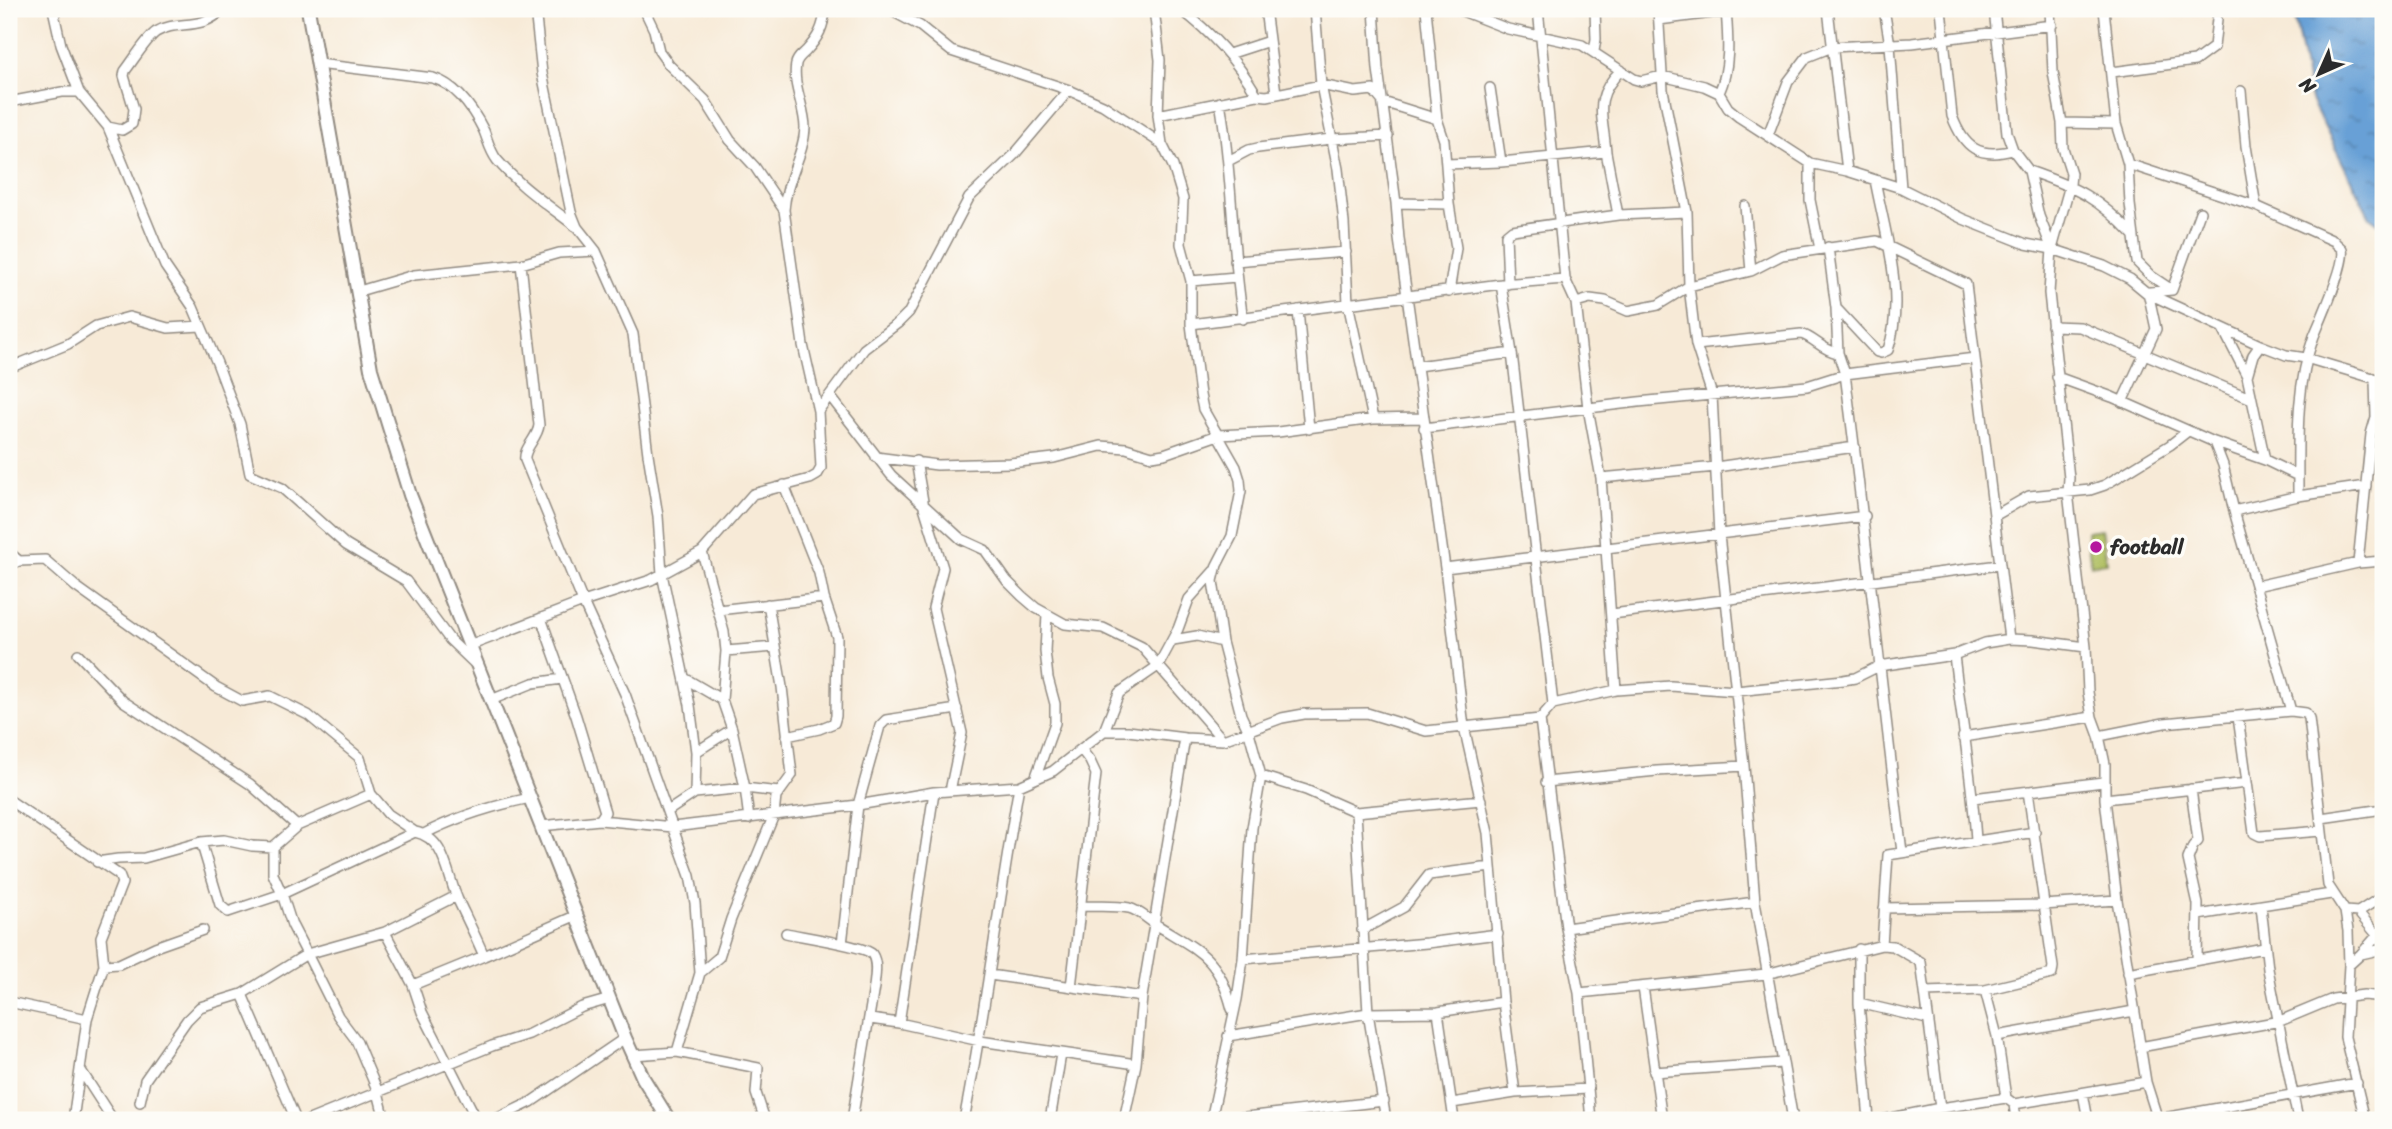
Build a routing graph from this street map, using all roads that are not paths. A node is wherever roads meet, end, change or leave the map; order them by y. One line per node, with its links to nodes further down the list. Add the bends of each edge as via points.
1 (53, 9): 46 (street)
2 (223, 9): 57 (street, via 209,20 163,30 152,37 125,71 134,109 132,124 122,130)
3 (308, 9): 38 (street)
4 (535, 9): 84 (street, via 542,74)
5 (644, 9): 79 (street, via 659,51 705,100)
6 (825, 9): 79 (street, via 823,29 796,65 804,141 785,192)
7 (888, 9): 44 (street, via 920,26 951,51)
8 (1154, 9): 53 (street, via 1160,60)
9 (1180, 9): 37 (street)
10 (1265, 9): 33 (street)
11 (1315, 9): 42 (street)
12 (1374, 9): 52 (street)
13 (1426, 9): 54 (street)
14 (1457, 9): 26 (street)
15 (1538, 9): 31 (street)
16 (1595, 9): 36 (street)
17 (1658, 9): 28 (street)
18 (1743, 9): 25 (street)
19 (1828, 9): 35 (street)
20 (1884, 9): 34 (street)
21 (1941, 9): 32 (street)
22 (1994, 9): 30 (street)
23 (2049, 9): 29 (street)
24 (2104, 9): 40 (street)
25 (1727, 10): 28 (street); 48 (street, via 1728,58)
26 (1472, 12): 31 (street, via 1508,29)
27 (2217, 19): 40 (street, via 2214,47 2195,61)
28 (1659, 20): 41 (street)
29 (2052, 25): 30 (street); 55 (street, via 2053,72)
30 (1998, 31): 32 (street); 62 (street, via 2007,133)
31 (1543, 36): 36 (street); 64 (street)
32 (1945, 38): 34 (street); 62 (street, via 1957,130 1974,150 1987,154)
33 (1269, 41): 37 (street); 47 (street)
34 (1889, 45): 35 (street); 74 (street)
35 (1832, 47): 58 (street, via 1807,57 1788,82); 70 (street)
36 (1594, 51): 39 (street)
37 (1229, 54): 49 (street)
38 (318, 64): 84 (street, via 433,78 449,84 480,123 499,162 529,192); 100 (street)
39 (1621, 70): 41 (street, via 1641,81); 63 (street, via 1601,97)
40 (2112, 72): 56 (street)
41 (1662, 76): 48 (street); 80 (street)
42 (1321, 85): 47 (street); 52 (street, via 1355,92 1373,90); 60 (street)
43 (1490, 88): 66 (street)
44 (1069, 90): 61 (street, via 1103,105); 127 (street, via 1014,156 969,198 909,312 864,349)
45 (2241, 91): 78 (street)
46 (79, 92): 50 (street); 57 (street)
47 (1276, 93): 49 (street)
48 (1719, 93): 58 (street, via 1738,117)
49 (1257, 95): 51 (street)
50 (9, 102)
51 (1220, 102): 53 (street); 65 (street)
52 (1383, 102): 54 (street); 59 (street)
53 (1158, 114): 61 (street)
54 (1437, 119): 68 (street)
55 (2062, 123): 56 (street); 73 (street)
56 (2116, 124): 69 (street)
57 (108, 127): 110 (street, via 165,266)
58 (1768, 135): 67 (street)
59 (1388, 136): 60 (street); 75 (street)
60 (1331, 139): 65 (street, via 1249,150); 90 (street)
61 (1161, 144): 96 (street, via 1183,199 1181,244)
62 (2013, 150): 71 (street)
63 (1606, 152): 64 (street); 82 (street)
64 (1553, 156): 66 (street); 83 (street)
65 (1230, 160): 91 (street)
66 (1502, 162): 68 (street)
67 (1810, 163): 70 (street); 87 (street, via 1810,200)
68 (1446, 164): 76 (street)
69 (2128, 164): 78 (street); 85 (street)
70 (1847, 171): 72 (street)
71 (2029, 171): 73 (street); 88 (street)
72 (1875, 180): 74 (street); 86 (street)
73 (2070, 186): 85 (street, via 2110,212); 88 (street)
74 (1901, 188): 88 (street, via 1963,219 2026,244)
75 (1396, 203): 76 (street); 103 (street)
76 (1448, 204): 101 (street, via 1456,248)
77 (1745, 206): 93 (street)
78 (2256, 206): 119 (street, via 2342,249 2336,283)
79 (784, 210): 131 (street, via 803,345)
80 (1687, 212): 82 (street); 98 (street)
81 (2200, 212): 99 (street)
82 (1618, 215): 83 (street)
83 (1559, 223): 95 (street); 97 (street, via 1512,230 1506,235)
84 (577, 227): 89 (street)
85 (2133, 235): 99 (street, via 2141,268)
86 (1888, 245): 87 (street, via 1877,241); 106 (street, via 1894,310 1888,350 1877,352); 118 (street, via 1966,284)
87 (1824, 248): 93 (street, via 1773,258); 106 (street)
88 (2052, 249): 102 (street, via 2104,266); 111 (street)
89 (596, 251): 92 (street, via 559,253); 166 (street, via 633,334 659,516)
90 (1346, 252): 91 (street); 104 (street)
91 (1236, 261): 94 (street)
92 (521, 264): 100 (street, via 414,275); 171 (street, via 539,425 524,455)
93 (1751, 271): 98 (street)
94 (1237, 277): 96 (street); 108 (street)
95 (1565, 279): 97 (street); 105 (street)
96 (1191, 281): 109 (street)
97 (1504, 284): 101 (street); 117 (street)
98 (1689, 286): 105 (street, via 1658,305 1628,311 1590,299); 113 (street)
99 (2172, 290): 102 (street)
100 (359, 291): 180 (street, via 371,369 406,482)
101 (1449, 292): 103 (street)
102 (2148, 292): 112 (street); 116 (street, via 2156,329)
103 (1406, 298): 104 (street); 120 (street)
104 (1348, 303): 107 (street); 133 (street)
105 (1576, 303): 130 (street)
106 (1836, 308): 115 (street)
107 (1298, 310): 108 (street); 135 (street)
108 (1244, 319): 109 (street)
109 (1191, 324): 137 (street, via 1203,409)
110 (201, 326): 121 (street, via 168,328 129,317 96,326 68,344); 186 (street, via 240,424 250,474 282,488 346,545 406,581 450,640)
111 (2052, 326): 116 (street, via 2080,327); 124 (street)
112 (2222, 328): 114 (street); 123 (street)
113 (1696, 345): 115 (street, via 1801,334); 126 (street)
114 (2260, 345): 119 (street); 123 (street)
115 (1838, 352): 122 (street)
116 (2144, 352): 128 (street); 129 (street)
117 (1512, 353): 120 (street); 132 (street)
118 (1975, 358): 122 (street); 152 (street)
119 (2306, 358): 125 (street); 144 (street, via 2299,394)
120 (1417, 366): 134 (street)
121 (9, 368)
122 (1845, 374): 126 (street, via 1807,386); 139 (street)
123 (2247, 376): 128 (street)
124 (2057, 377): 129 (street); 148 (street)
125 (2379, 380): 147 (street)
126 (1712, 395): 130 (street); 143 (street)
127 (830, 396): 131 (street); 140 (street)
128 (2252, 399): 141 (street)
129 (2122, 402): 136 (street)
130 (1588, 408): 132 (street); 145 (street)
131 (818, 411): 146 (street, via 821,468 810,479)
132 (1520, 418): 134 (street); 158 (street)
133 (1373, 419): 134 (street); 135 (street)
134 (1423, 423): 164 (street)
135 (1309, 429): 137 (street)
136 (2188, 431): 138 (street); 148 (street, via 2105,485)
137 (1218, 435): 142 (street, via 1152,456 1101,446 1038,461 937,465); 165 (street, via 1236,467 1241,491 1232,536)
138 (2214, 442): 141 (street); 151 (street)
139 (1855, 447): 143 (street); 153 (street)
140 (876, 457): 142 (street); 150 (street)
141 (2265, 460): 144 (street)
142 (916, 461): 150 (street)
143 (1716, 467): 145 (street); 154 (street)
144 (2298, 476): 149 (street)
145 (1601, 478): 155 (street)
146 (784, 485): 157 (street, via 753,494); 169 (street, via 819,573)
147 (2365, 486): 149 (street); 161 (street)
148 (2067, 492): 152 (street, via 2029,496); 182 (street)
149 (2298, 496): 151 (street)
150 (925, 507): 175 (street, via 961,539 985,550 1021,596); 196 (street, via 943,568 933,608)
151 (2234, 511): 168 (street)
152 (1996, 515): 163 (street)
153 (1864, 516): 154 (street); 167 (street)
154 (1719, 535): 155 (street); 170 (street)
155 (1604, 548): 158 (street); 174 (street)
156 (9, 552): 159 (street)
157 (702, 552): 166 (street); 173 (street)
158 (1536, 555): 164 (street); 195 (street)
159 (19, 561): 162 (street); 226 (street, via 45,560 146,638 242,701 270,696 307,715 360,758)
160 (2383, 561): 161 (street)
161 (2358, 563): 168 (street)
162 (9, 565)
163 (1999, 565): 167 (street); 177 (street)
164 (1445, 568): 201 (street)
165 (1214, 571): 178 (street, via 1189,599); 179 (street)
166 (662, 574): 171 (street); 190 (street)
167 (1870, 580): 170 (street); 188 (street)
168 (2256, 586): 197 (street)
169 (824, 598): 172 (street); 205 (street, via 838,646 836,716 831,726)
170 (1725, 601): 174 (street); 192 (street)
171 (583, 602): 176 (street); 234 (street, via 625,694)
172 (768, 604): 173 (street); 181 (street)
173 (718, 610): 183 (street)
174 (1612, 614): 191 (street)
175 (1047, 615): 187 (street, via 1065,624 1102,628 1127,638); 214 (street, via 1045,651 1055,723)
176 (541, 618): 180 (street); 189 (street)
177 (2009, 639): 182 (street); 185 (street)
178 (1173, 640): 179 (street, via 1197,636); 187 (street)
179 (1222, 642): 204 (street)
180 (469, 646): 186 (street)
181 (775, 647): 183 (street); 205 (street)
182 (2086, 647): 198 (street)
183 (726, 651): 194 (street)
184 (78, 654): 240 (street, via 123,701 250,784)
185 (1954, 655): 188 (street); 207 (street)
186 (477, 665): 193 (street)
187 (1158, 666): 203 (street, via 1118,693); 209 (street)
188 (1879, 666): 192 (street, via 1856,678); 249 (street)
189 (562, 678): 193 (street, via 533,683); 239 (street, via 605,811)
190 (686, 679): 194 (street); 211 (street)
191 (1616, 690): 192 (street, via 1671,686); 195 (street)
192 (1736, 691): 212 (street)
193 (491, 700): 227 (street)
194 (722, 700): 202 (street)
195 (1553, 704): 200 (street)
196 (957, 709): 221 (street, via 962,741); 232 (street, via 886,720 874,742)
197 (2291, 711): 199 (street); 237 (street, via 2309,718)
198 (2092, 717): 206 (street); 207 (street)
199 (2238, 717): 206 (street, via 2164,723); 217 (street)
200 (1540, 719): 201 (street); 215 (street)
201 (1464, 727): 204 (street, via 1426,730 1367,713 1304,714); 231 (street)
202 (732, 729): 211 (street); 219 (street)
203 (1104, 731): 208 (street); 210 (street)
204 (1249, 732): 209 (street); 213 (street)
205 (787, 736): 223 (street, via 792,775)
206 (2099, 736): 216 (street, via 2105,764)
207 (1963, 737): 228 (street)
208 (1185, 738): 209 (street); 266 (street)
209 (1223, 740)
210 (1081, 749): 214 (street); 259 (street, via 1096,775)
211 (696, 752): 225 (street)
212 (1744, 766): 215 (street); 257 (street)
213 (1261, 776): 235 (street); 283 (street, via 1252,828)
214 (1035, 779): 218 (street)
215 (1546, 782): 267 (street)
216 (2103, 782): 222 (street); 229 (street)
217 (2247, 783): 220 (street); 243 (street, via 2254,833)
218 (1019, 786): 221 (street); 290 (street)
219 (745, 788): 223 (street); 225 (street); 238 (street)
220 (2191, 789): 229 (street); 265 (street, via 2198,841 2188,859)
221 (950, 791): 224 (street)
222 (2028, 791): 228 (street); 244 (street)
223 (779, 792): 236 (street)
224 (934, 792): 232 (street); 313 (street)
225 (695, 793): 234 (street)
226 (371, 794): 240 (street); 245 (street, via 388,814)
227 (530, 798): 241 (street); 245 (street)
228 (1973, 798): 246 (street)
229 (2105, 799): 256 (street)
230 (9, 800): 250 (street)
231 (1481, 800): 235 (street); 251 (street)
232 (858, 805): 236 (street); 274 (street)
233 (2383, 809): 237 (street)
234 (668, 811): 242 (street)
235 (1356, 812): 269 (street)
236 (774, 815): 238 (street); 288 (street, via 719,957)
237 (2321, 818): 243 (street)
238 (749, 819): 242 (street)
239 (600, 820): 241 (street); 242 (street)
240 (297, 826): 248 (street)
241 (541, 826): 264 (street)
242 (673, 827): 288 (street, via 695,903)
243 (2321, 831): 253 (street)
244 (2035, 832): 246 (street); 258 (street)
245 (419, 833): 252 (street); 254 (street, via 443,856)
246 (1976, 840): 249 (street)
247 (201, 842): 248 (street, via 224,840); 250 (street, via 144,858); 252 (street, via 223,910)
248 (273, 847): 252 (street, via 274,874)
249 (1902, 852): 261 (street, via 1888,855 1886,860)
250 (97, 862): 285 (street, via 119,875 122,883 102,937)
251 (1491, 867): 269 (street, via 1429,875 1404,907); 272 (street)
252 (282, 894): 280 (street)
253 (2331, 894): 260 (street); 262 (street)
254 (456, 896): 270 (street); 282 (street)
255 (2383, 896): 263 (street)
256 (2117, 900): 258 (street); 287 (street)
257 (1755, 902): 267 (street); 289 (street)
258 (2043, 905): 261 (street); 294 (street, via 2052,974)
259 (1080, 906): 266 (street, via 1126,908); 292 (street)
260 (2262, 906): 265 (street); 276 (street)
261 (1884, 908): 275 (street)
262 (2345, 911): 263 (street); 286 (street)
263 (2358, 912): 273 (street)
264 (577, 915): 282 (street); 301 (street)
265 (2198, 915): 284 (street)
266 (1154, 923): 298 (street); 305 (street, via 1189,943 1220,972)
267 (1566, 928): 296 (street)
268 (203, 930): 285 (street, via 118,964)
269 (1362, 930): 277 (street)
270 (385, 932): 280 (street); 291 (street)
271 (786, 933): 274 (street)
272 (1498, 934): 277 (street); 303 (street)
273 (2382, 935): 281 (street)
274 (842, 944): 309 (street, via 868,951 876,965)
275 (1882, 945): 278 (street); 295 (street, via 1922,962)
276 (2264, 948): 284 (street); 312 (street)
277 (1363, 949): 283 (street); 308 (street)
278 (1859, 949): 289 (street); 304 (street)
279 (2383, 949): 281 (street)
280 (307, 954): 297 (street); 330 (street, via 338,1016 356,1040)
281 (2361, 954): 286 (street)
282 (484, 956): 291 (street)
283 (1243, 959): 305 (street)
284 (2197, 960): 287 (street)
285 (104, 965): 311 (street)
286 (2349, 965): 299 (street)
287 (2128, 972): 306 (street)
288 (700, 973): 319 (street)
289 (1766, 974): 293 (street); 322 (street)
290 (990, 975): 292 (street); 317 (street)
291 (413, 985): 323 (street)
292 (1071, 987): 298 (street)
293 (1643, 987): 296 (street); 326 (street)
294 (1985, 990): 295 (street); 315 (street)
295 (1925, 992): 310 (street)
296 (1578, 993): 329 (street)
297 (242, 994): 336 (street, via 201,1006 187,1020 145,1080); 343 (street)
298 (1142, 997): 324 (street)
299 (2347, 997): 300 (street); 312 (street); 328 (street, via 2345,1037)
300 (2383, 997)
301 (610, 999): 316 (street); 323 (street)
302 (9, 1002): 311 (street)
303 (1503, 1002): 307 (street); 331 (street)
304 (1859, 1003): 310 (street); 361 (street)
305 (1233, 1011): 314 (street)
306 (2134, 1011): 315 (street); 318 (street)
307 (1438, 1012): 308 (street); 337 (street)
308 (1368, 1013): 314 (street); 334 (street)
309 (870, 1019): 313 (street); 350 (street)
310 (1927, 1019): 339 (street)
311 (87, 1020): 325 (street)
312 (2280, 1021): 318 (street); 333 (street)
313 (899, 1023): 317 (street)
314 (1228, 1036): 354 (street)
315 (1997, 1036): 335 (street)
316 (625, 1038): 321 (street); 347 (street, via 531,1102)
317 (980, 1041): 320 (street); 351 (street)
318 (2140, 1047): 327 (street)
319 (677, 1052): 321 (street); 349 (street, via 758,1069 755,1093)
320 (1061, 1054): 324 (street); 352 (street)
321 (634, 1055): 348 (street)
322 (1782, 1063): 326 (street); 360 (street)
323 (449, 1064): 330 (street); 346 (street)
324 (1136, 1064): 353 (street)
325 (80, 1069): 341 (street); 342 (street)
326 (1654, 1072): 359 (street)
327 (2146, 1082): 332 (street); 340 (street)
328 (2357, 1083): 333 (street); 367 (street)
329 (1588, 1089): 331 (street); 358 (street)
330 (378, 1092): 344 (street); 345 (street)
331 (1515, 1093): 337 (street)
332 (2083, 1093): 335 (street); 364 (street)
333 (2292, 1095): 338 (street); 366 (street)
334 (1384, 1101): 355 (street); 356 (street)
335 (2010, 1101): 339 (street); 363 (street)
336 (140, 1102)
337 (1452, 1103): 357 (street)
338 (2222, 1107): 340 (street); 365 (street)
339 (1940, 1108): 362 (street)
340 (2158, 1119)
341 (73, 1120)
342 (113, 1120)
343 (296, 1120)
344 (309, 1120)
345 (385, 1120)
346 (477, 1120)
347 (495, 1120)
348 (669, 1120)
349 (765, 1120)
350 (852, 1120)
351 (964, 1120)
352 (1050, 1120)
353 (1124, 1120)
354 (1211, 1120)
355 (1220, 1120)
356 (1385, 1120)
357 (1454, 1120)
358 (1591, 1120)
359 (1662, 1120)
360 (1793, 1120)
361 (1868, 1120)
362 (1882, 1120)
363 (2016, 1120)
364 (2088, 1120)
365 (2224, 1120)
366 (2298, 1120)
367 (2365, 1120)

